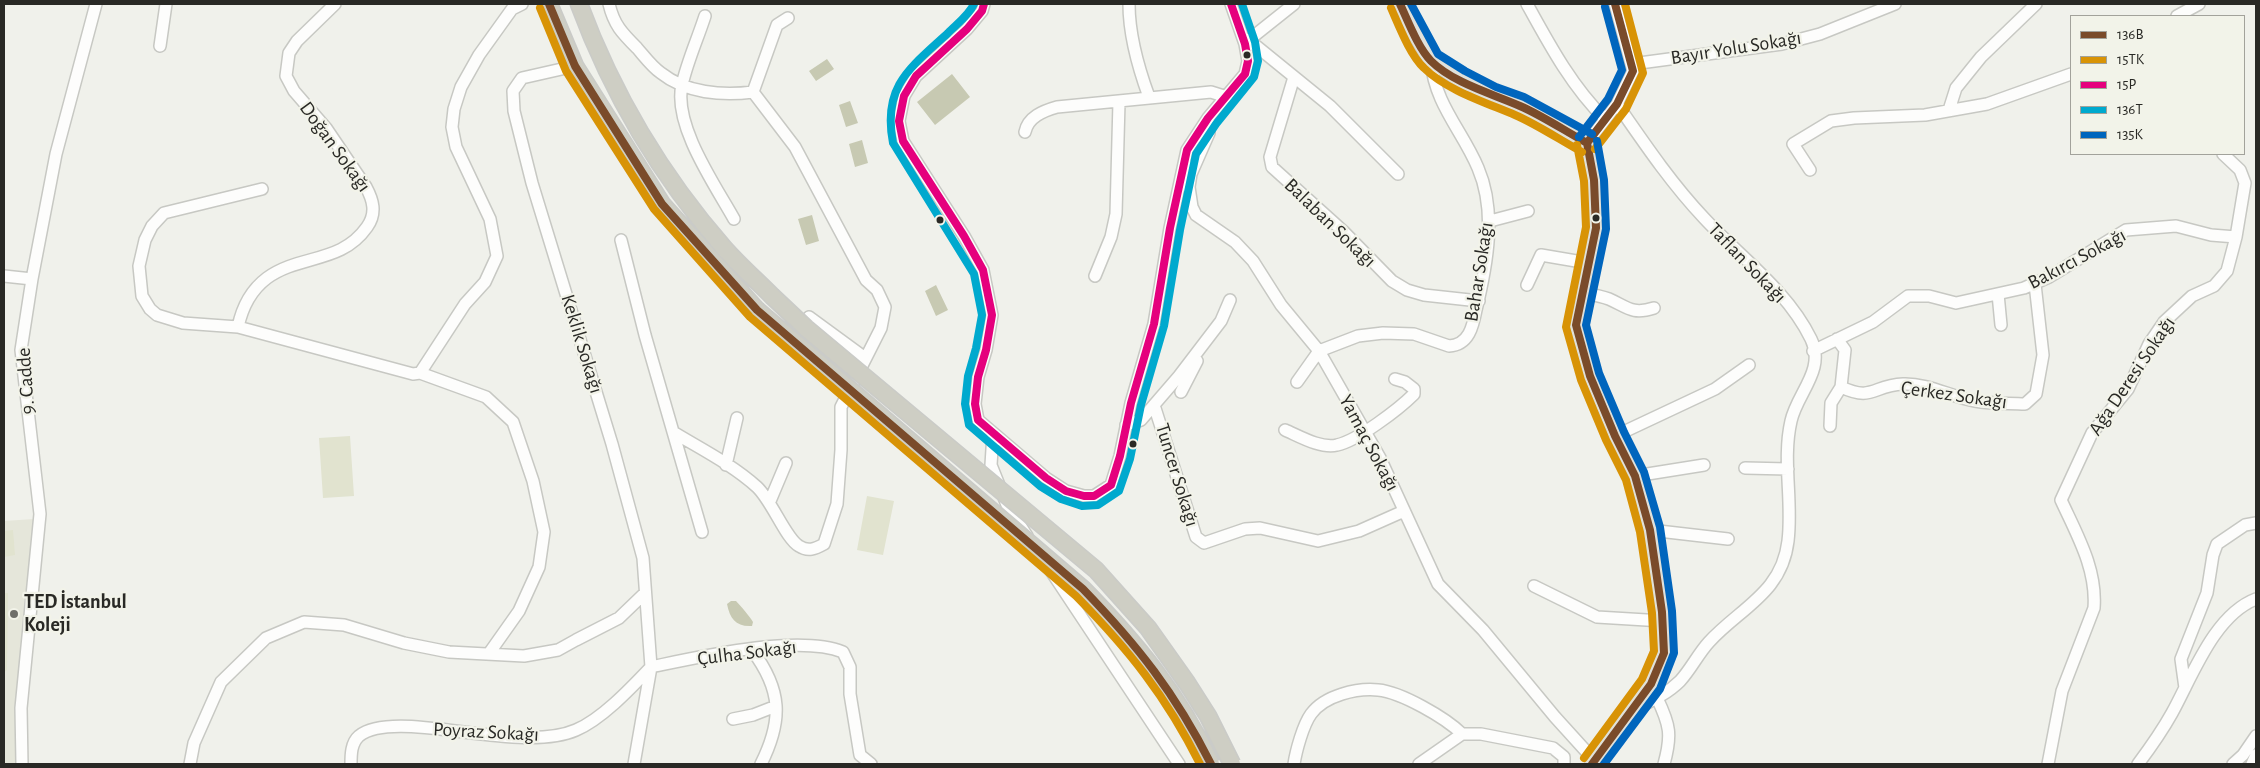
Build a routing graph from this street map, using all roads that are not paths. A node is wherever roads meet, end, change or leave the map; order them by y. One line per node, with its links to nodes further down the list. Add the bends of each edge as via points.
1 (96, 4): 51 (street, 9. Cadde, via 56,154)
2 (166, 4): 22 (street)
3 (335, 4): 61 (street, Doğan Sokağı, via 297,40 289,53 286,76 294,92 326,128 366,187 372,197 374,212 358,240 346,249 268,277 251,295 240,315)
4 (522, 4): 68 (street, via 512,9 479,55 461,87 452,127 456,147 490,219 497,256 485,282 465,304)
5 (549, 4): 23 (highway)
6 (579, 4): 118 (highway, bridge, via 589,33 628,114 672,183 724,248 806,328 1096,570 1148,628 1187,683)
7 (609, 4): 28 (street, via 613,21 626,36 660,73)
8 (984, 4): 80 (street, via 967,29 916,76 904,96 898,121 903,141 983,270 992,315 975,404 978,420)
9 (1129, 4): 30 (street, via 1131,30)
10 (1232, 4): 21 (street)
11 (1294, 4): 21 (street)
12 (1400, 4): 24 (main road)
13 (1527, 4): 36 (street, via 1587,102)
14 (1615, 4): 25 (street)
15 (1895, 4): 25 (street, Bayır Yolu Sokağı, via 1820,34 1782,44)
16 (2036, 4): 34 (street, via 1981,57 1956,88)
17 (2199, 4): 18 (street)
18 (2179, 15)
19 (705, 16): 28 (street)
20 (788, 18): 29 (street, via 777,25)
21 (1247, 42): 27 (street); 31 (street, via 1245,74)
22 (160, 46)
23 (573, 61): 95 (street, Keklik Sokağı, via 522,78 513,91 514,111 532,183 612,444 643,558); 117 (highway, bridge, via 662,204 757,310 1083,589 1127,634 1165,683)
24 (1431, 61): 38 (main road, via 1460,80 1520,106); 45 (street, Bahar Sokağı, via 1438,96 1479,169)
25 (1632, 64): 33 (street, via 1630,81)
26 (2070, 74): 34 (street, via 1987,104)
27 (1294, 77): 41 (street, via 1330,106); 57 (street, Balaban Sokağı, via 1270,158 1272,167 1343,231 1392,281 1424,295)
28 (682, 86): 29 (street, via 733,94); 44 (street, via 680,103 687,129)
29 (752, 92): 66 (street, via 795,147 866,280 882,297 885,307 881,328)
30 (1148, 97): 31 (street, via 1211,92); 32 (street)
31 (1226, 97): 35 (street)
32 (1119, 102): 37 (street, via 1050,109 1030,120); 50 (street, via 1116,214)
33 (1617, 104): 36 (street); 64 (street, Taflan Sokağı, via 1660,165 1704,217 1780,293 1812,340)
34 (1949, 110): 40 (street, via 1925,115 1831,121 1793,144)
35 (1208, 118): 65 (street, Yamaç Sokağı, via 1209,133 1191,174 1192,207 1202,220 1235,242 1253,261 1281,305); 75 (street, via 1187,150 1154,324)
36 (1605, 120): 38 (street)
37 (1025, 132)
38 (1587, 143): 48 (main road, via 1594,180 1596,228)
39 (2224, 155): 46 (street, Ağa Deresi Sokağı, via 2240,170 2244,183)
40 (1810, 170)
41 (1398, 174)
42 (262, 189): 61 (street, via 164,213 144,240 139,266 142,296 157,315 182,323)
43 (1528, 211): 45 (street)
44 (734, 220)
45 (1490, 221): 57 (street, Bahar Sokağı)
46 (2236, 237): 52 (street, Bakırcı Sokağı, via 2211,235 2176,226 2126,230); 123 (street, Ağa Deresi Sokağı, via 2227,271 2214,286 2192,296 2164,322 2149,344 2128,389 2092,433 2061,500 2080,540 2095,595 2094,608 2062,691)
47 (621, 240): 79 (street)
48 (1588, 263): 53 (street, via 1541,255); 54 (main road)
49 (4, 276): 51 (street)
50 (1095, 276)
51 (32, 279): 110 (street, 9. Cadde, via 21,350 40,514 20,708)
52 (2035, 284): 55 (street, Bakırcı Sokağı); 71 (street, Çerkez Sokağı, via 2042,355 2036,394 2025,404 1976,402 1904,384 1860,395)
53 (1527, 285)
54 (1582, 292): 58 (street, via 1608,299 1630,310 1642,312); 81 (main road, via 1576,325 1590,376)
55 (1998, 294): 60 (street); 62 (street, Bakırcı Sokağı, via 1956,303 1929,296 1908,296 1873,322)
56 (1230, 300): 63 (street, via 1221,321)
57 (1479, 301): 65 (street, Bahar Sokağı, via 1469,334 1456,346 1414,334 1382,333 1358,336)
58 (1654, 308)
59 (809, 317): 66 (street)
60 (2001, 324)
61 (238, 327): 68 (street, via 413,374)
62 (1837, 339): 64 (street, Bakırcı Sokağı); 71 (street, via 1845,350)
63 (1206, 341): 72 (street); 73 (street)
64 (1814, 350): 86 (street, via 1814,369 1791,419)
65 (1319, 351): 70 (street); 78 (street, Yamaç Sokağı)
66 (865, 358): 88 (street, via 841,407 837,504 824,544 813,550 800,547 791,540)
67 (1749, 365): 81 (street, via 1715,388)
68 (420, 373): 99 (street, via 486,398 513,422 532,481 544,532 539,567 519,611)
69 (1395, 379): 78 (street, via 1414,389 1414,394)
70 (1297, 382)
71 (1841, 387): 76 (street, via 1832,403)
72 (1181, 392)
73 (1154, 405): 75 (street, via 1141,420); 89 (street, Tuncer Sokağı, via 1196,537 1204,543 1245,529 1260,528 1318,541 1360,531)
74 (737, 418): 83 (street)
75 (1126, 425): 80 (street, via 1111,485 1094,496 1066,491)
76 (1830, 426)
77 (1285, 430): 78 (street, via 1311,442 1335,446)
78 (1364, 431): 89 (street, Yamaç Sokağı)
79 (673, 432): 83 (street); 92 (street)
80 (993, 433): 116 (street, via 991,465 1007,505)
81 (1615, 436): 87 (main road)
82 (786, 463): 88 (street)
83 (726, 465): 88 (street, via 756,486)
84 (1704, 465): 87 (street)
85 (1745, 468): 86 (street)
86 (1788, 469): 102 (street, via 1788,542 1780,571 1762,597 1709,642 1680,681)
87 (1635, 476): 91 (main road)
88 (770, 501)
89 (1404, 511): 109 (street, Yamaç Sokağı, via 1438,584 1483,630)
90 (2256, 523): 101 (street, via 2245,525 2217,544 2207,593 2181,659)
91 (1650, 530): 93 (street); 97 (main road)
92 (702, 532)
93 (1728, 539)
94 (1534, 586): 97 (street, via 1597,617)
95 (645, 593): 99 (street, via 619,618 558,650 524,656); 100 (street, Keklik Sokağı)
96 (2256, 599): 101 (street, via 2247,603 2206,645)
97 (1663, 621): 104 (main road, via 1664,653 1651,684)
98 (752, 650): 100 (street, Çulha Sokağı); 103 (street, via 773,684); 115 (street, Çulha Sokağı, via 781,645 831,647 843,652 850,667 850,694 860,755)
99 (490, 652): 111 (street, via 449,652 344,625 304,622 266,638 221,682 194,744)
100 (651, 668): 112 (street, Poyraz Sokağı, via 617,702 575,731 542,737 496,737 397,725 379,727 358,737 350,751); 113 (street, Keklik Sokağı)
101 (2185, 688): 124 (street, via 2163,730)
102 (1657, 698): 104 (street); 122 (street, via 1668,720 1670,734)
103 (776, 706): 105 (street); 114 (street, via 774,736)
104 (1635, 708): 109 (main road)
105 (733, 719)
106 (1462, 734): 119 (street, via 1452,724 1415,703 1378,690 1345,693 1325,701 1311,714); 120 (street); 121 (street, via 1481,734 1553,748 1564,757)
107 (2256, 736): 125 (street)
108 (2256, 755): 126 (street)
109 (1593, 762)
110 (22, 764)
111 (190, 764)
112 (351, 764)
113 (634, 764)
114 (761, 764)
115 (871, 764)
116 (1179, 764)
117 (1211, 764)
118 (1232, 764)
119 (1294, 764)
120 (1419, 764)
121 (1564, 764)
122 (1664, 764)
123 (2048, 764)
124 (2138, 764)
125 (2233, 764)
126 (2252, 764)

